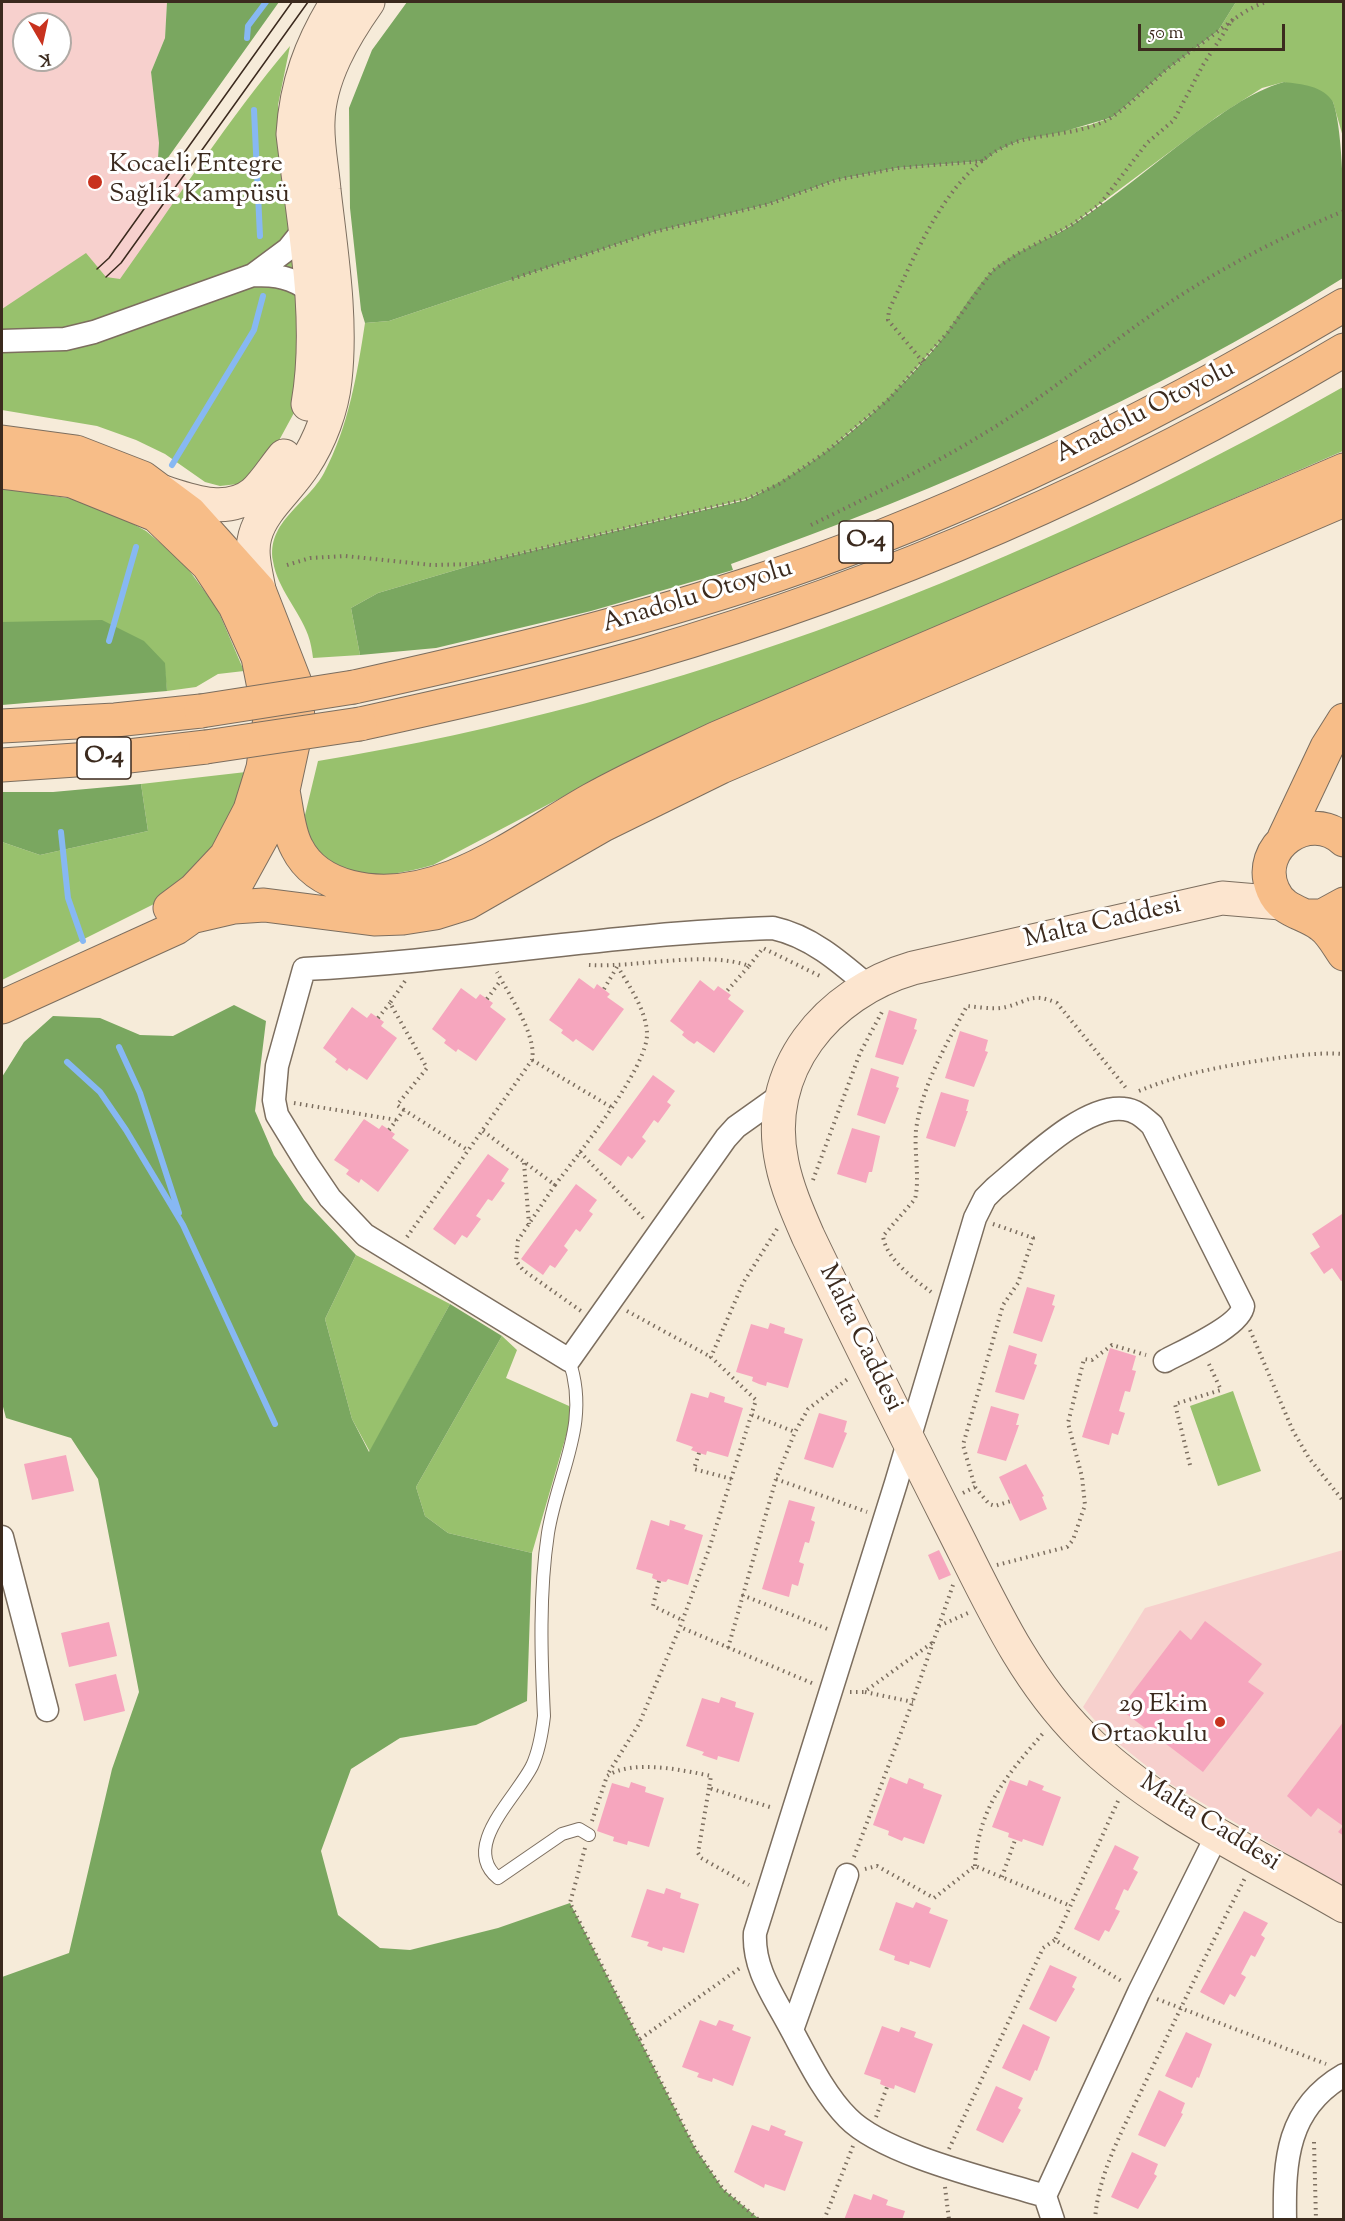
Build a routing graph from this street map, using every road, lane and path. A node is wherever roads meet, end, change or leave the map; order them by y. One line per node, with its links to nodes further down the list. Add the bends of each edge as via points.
1 (337, 2): 7 (main road, via 318,32 302,73 295,107 293,134)
2 (368, 2): 22 (main road, via 333,60 318,121 336,318 335,384 317,443 258,525 253,549)
3 (1267, 2): 4 (path, via 1254,5)
4 (1233, 19): 5 (path, via 1113,117 1021,140); 14 (path, via 1174,120 1147,143 1100,204 1073,225 992,271)
5 (985, 161): 9 (path, via 898,168 836,180 769,204 654,232); 14 (path, via 955,188 926,232 889,310 888,320)
6 (1344, 211): 20 (path, via 1248,255 1177,298 1016,413 903,479)
7 (304, 229): 8 (street, via 288,249); 10 (main road)
8 (253, 275): 10 (street, via 296,280); 12 (street, via 94,332 65,339)
9 (512, 279)
10 (310, 291): 18 (main road, via 314,371 306,413 287,453 255,491 235,502 202,505)
11 (1344, 306): 24 (main road, Anadolu Otoyolu / O-4, bridge, via 1171,403 974,497 859,545 744,586 534,647 354,687 201,711)
12 (2, 341)
13 (1344, 350): 25 (main road, Anadolu Otoyolu / O-4, bridge, via 1195,434 873,579 645,655 541,684 360,723 206,747)
14 (923, 362): 21 (path, via 889,399 826,452 779,484 746,500 476,564 432,565 345,556 310,558)
15 (2, 442): 18 (main road, via 76,452 143,478)
16 (1344, 470): 26 (main road, via 697,747 592,799 478,864 422,887 360,889 319,875 296,847)
17 (2, 472): 34 (main road, via 72,481 156,515 208,565 234,606 258,657 270,718 263,768 250,810 226,856 194,890)
18 (161, 491): 22 (main road, via 190,513)
19 (1344, 500): 32 (main road, via 711,772 603,825 466,903 403,918 374,919 264,905)
20 (812, 525)
21 (287, 565)
22 (259, 590): 26 (main road, via 296,685 298,721)
23 (1344, 720): 28 (main road)
24 (2, 726)
25 (2, 765)
26 (283, 791): 32 (main road, via 258,848 234,886)
27 (1344, 840): 28 (main road, via 1325,829 1311,828 1297,831)
28 (1277, 851): 29 (main road, Malta Caddesi); 31 (main road, via 1271,884)
29 (1222, 898): 31 (main road, Malta Caddesi); 43 (main road, Malta Caddesi, via 923,965 888,975)
30 (1344, 904): 31 (main road, via 1322,916)
31 (1294, 910): 33 (main road, via 1321,925)
32 (191, 917): 34 (main road, via 176,928)
33 (1344, 954)
34 (97, 964): 46 (main road)
35 (584, 964): 37 (path)
36 (748, 966): 37 (path, via 716,959); 42 (path); 43 (path, via 763,948)
37 (618, 967): 41 (path); 52 (path, via 642,1012 648,1035 643,1053)
38 (507, 968): 40 (path, via 495,969)
39 (410, 975): 45 (path)
40 (501, 980): 44 (path); 49 (path, via 528,1032 534,1051)
41 (604, 989)
42 (726, 992)
43 (870, 993): 50 (main road, Malta Caddesi, via 833,1011 811,1035); 51 (street, via 822,950 801,937 773,928 304,969 277,1066); 61 (path, via 860,1053 818,1170)
44 (487, 999)
45 (390, 1003): 47 (path); 53 (path, via 427,1068 397,1105)
46 (2, 1007)
47 (378, 1018)
48 (1344, 1054): 67 (path, via 1316,1053 1214,1067 1172,1078 1132,1095 1057,1003 1033,996 1006,1007 967,1006 939,1057 922,1102 916,1130 915,1199 883,1236 891,1253 913,1278)
49 (532, 1060): 52 (path); 56 (path)
50 (781, 1095): 61 (main road, Malta Caddesi, via 781,1153); 64 (street, via 736,1126)
51 (274, 1100): 54 (path); 65 (street, via 289,1137 330,1198 365,1235)
52 (611, 1107): 58 (path)
53 (404, 1110): 54 (path); 57 (path)
54 (396, 1120): 55 (path)
55 (389, 1130)
56 (483, 1131): 57 (path); 59 (path)
57 (469, 1151): 65 (path)
58 (580, 1152): 60 (path); 64 (path)
59 (524, 1162): 60 (path); 63 (path)
60 (555, 1185): 63 (path)
61 (795, 1207): 71 (path, via 757,1258); 74 (main road, Malta Caddesi)
62 (975, 1218): 67 (street); 68 (street, via 995,1188 1077,1123 1113,1109 1133,1111 1152,1125 1159,1136 1241,1300); 82 (path, via 1033,1238 1018,1283 1003,1305 963,1445 982,1498 995,1506)
63 (529, 1224): 69 (path, via 518,1240 516,1261)
64 (658, 1234): 66 (street)
65 (394, 1255): 72 (street)
66 (610, 1301): 69 (street); 71 (path)
67 (948, 1305): 77 (street)
68 (1242, 1312): 70 (street, via 1232,1323); 83 (path, via 1293,1431)
69 (596, 1321): 72 (street)
70 (1200, 1342): 73 (street); 79 (path, via 1221,1390 1175,1404)
71 (711, 1357): 75 (path, via 756,1400)
72 (569, 1360): 106 (lane, via 578,1397 577,1419 548,1534 541,1737 533,1764 483,1847 484,1861 498,1878 562,1834 579,1829)
73 (1166, 1361): 86 (path, via 1112,1345 1092,1360 1084,1359 1068,1423 1086,1495 1073,1540 1067,1547)
74 (870, 1365): 76 (path, via 816,1402); 77 (main road, Malta Caddesi)
75 (752, 1415): 76 (path); 80 (path)
76 (795, 1432): 81 (path)
77 (908, 1439): 84 (street); 86 (main road, Malta Caddesi)
78 (699, 1453): 80 (path, via 694,1469)
79 (1190, 1465)
80 (732, 1479): 90 (path)
81 (776, 1479): 84 (path); 88 (path)
82 (1011, 1501)
83 (1344, 1502)
84 (885, 1519): 93 (street)
85 (3, 1550): 99 (street)
86 (970, 1565): 89 (main road, Malta Caddesi); 91 (path)
87 (659, 1581): 90 (path, via 653,1606)
88 (742, 1595): 93 (path); 95 (path)
89 (989, 1603): 91 (path); 100 (main road, Malta Caddesi, via 1017,1653)
90 (682, 1620): 92 (path)
91 (939, 1626): 94 (path)
92 (680, 1627): 95 (path); 101 (path, via 639,1724)
93 (847, 1637): 96 (street)
94 (932, 1643): 97 (path); 98 (path)
95 (728, 1648): 96 (path)
96 (830, 1691): 97 (path); 104 (street)
97 (864, 1692): 98 (path)
98 (913, 1702): 110 (path)
99 (47, 1710)
100 (1061, 1713): 102 (main road, Malta Caddesi); 109 (path, via 994,1795 980,1827)
101 (607, 1776): 103 (path, via 629,1770 675,1768 711,1776); 106 (path)
102 (1130, 1776): 105 (main road, Malta Caddesi); 113 (path)
103 (709, 1788): 104 (path); 112 (path, via 700,1858)
104 (791, 1814): 112 (street)
105 (1218, 1833): 108 (main road, Malta Caddesi); 117 (street)
106 (589, 1834): 120 (path, via 570,1903)
107 (1015, 1840): 111 (path)
108 (1256, 1856): 114 (main road, Malta Caddesi); 118 (path)
109 (975, 1866): 110 (path, via 934,1898 877,1866); 111 (path)
110 (847, 1875): 119 (street)
111 (1002, 1877): 113 (path)
112 (765, 1894): 116 (street, via 755,1933)
113 (1071, 1906): 115 (path)
114 (1344, 1906)
115 (1055, 1940): 117 (path); 125 (path, via 1043,1948)
116 (755, 1957): 119 (street); 120 (path)
117 (1140, 1992): 118 (path); 126 (street)
118 (1180, 2008): 121 (path); 131 (path, via 1117,2143 1101,2185)
119 (792, 2030): 124 (street, via 835,2102)
120 (640, 2039): 127 (path, via 695,2148 723,2189)
121 (1338, 2071): 123 (street)
122 (887, 2087): 124 (path)
123 (1313, 2098): 132 (street, via 1295,2130 1286,2165); 133 (path)
124 (865, 2132): 125 (street); 128 (path)
125 (942, 2164): 126 (street); 129 (path)
126 (1045, 2196): 130 (street)
127 (759, 2220)
128 (824, 2220)
129 (949, 2220)
130 (1053, 2220)
131 (1095, 2220)
132 (1286, 2220)
133 (1316, 2220)

